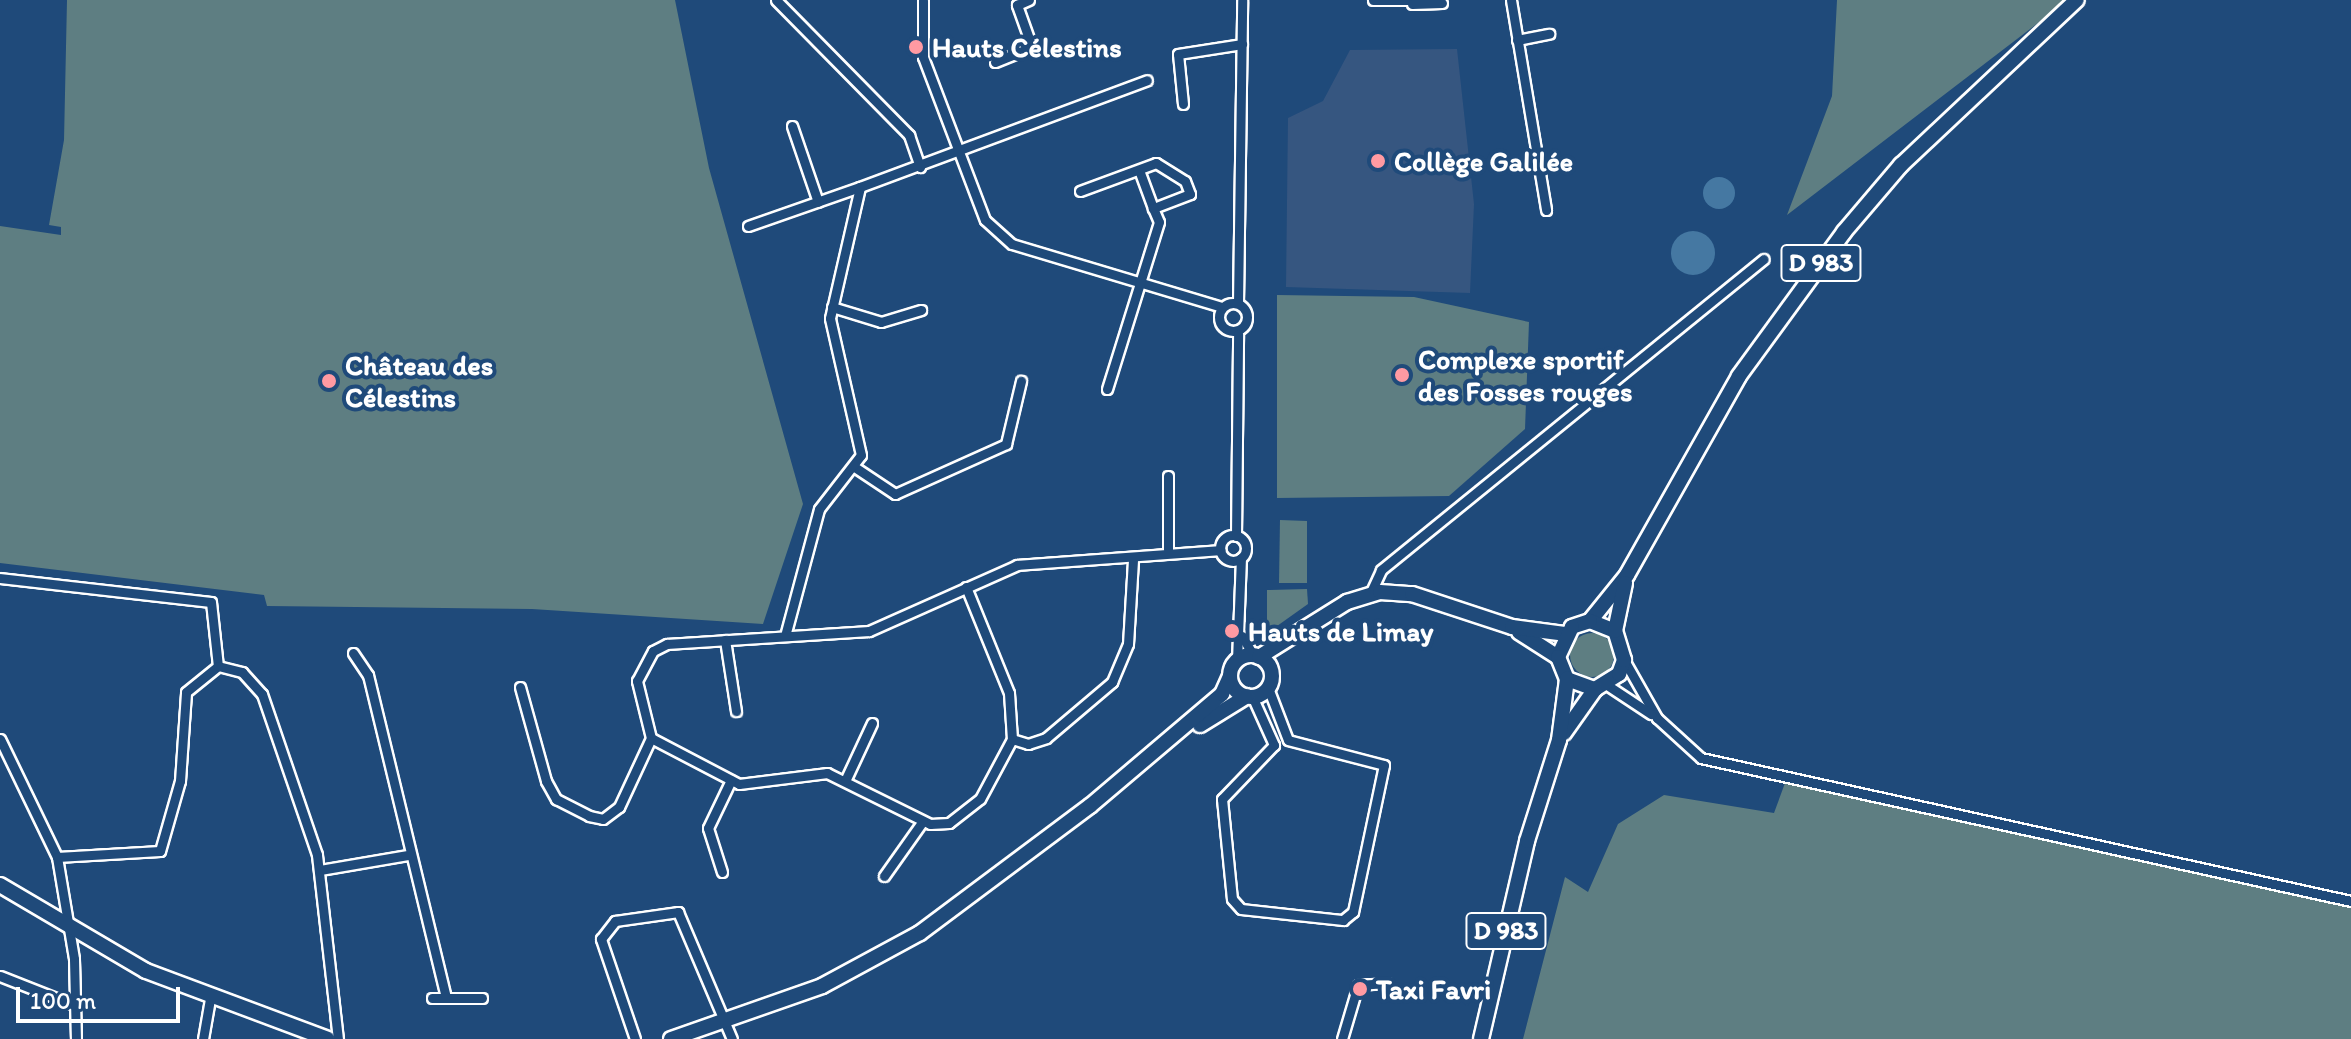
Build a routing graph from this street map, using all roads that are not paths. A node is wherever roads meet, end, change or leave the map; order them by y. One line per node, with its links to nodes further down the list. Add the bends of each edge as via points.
1 (776, 0): 18 (street, via 909,135)
2 (923, 0): 17 (street, via 923,57)
3 (1029, 0): 13 (street, via 1017,5 1032,47)
4 (1242, 0): 12 (street)
5 (1373, 0): 8 (street)
6 (1511, 0): 11 (street)
7 (2077, 0): 42 (main road, D 983, via 1901,165 1844,232 1739,376)
8 (1411, 2): 9 (street)
9 (1442, 3)
10 (1549, 34): 11 (street)
11 (1517, 40): 24 (street)
12 (1242, 44): 15 (street, via 1178,54); 28 (street)
13 (995, 62)
14 (1147, 80): 17 (street)
15 (1183, 104)
16 (792, 126): 22 (street)
17 (958, 151): 18 (street); 27 (street, via 981,214 1012,244)
18 (920, 167): 20 (street)
19 (1139, 170): 21 (street); 23 (street); 23 (street, via 1156,163 1185,181 1190,194)
20 (860, 187): 22 (street); 29 (street)
21 (1080, 191)
22 (818, 202): 25 (street)
23 (1153, 208): 27 (street, via 1159,222)
24 (1546, 210)
25 (748, 226)
26 (1764, 259): 45 (street, via 1381,570)
27 (1140, 281): 30 (street); 34 (street)
28 (1238, 303): 30 (street); 32 (street)
29 (832, 307): 31 (street, via 881,322); 35 (street, via 862,441)
30 (1222, 307): 32 (street, via 1227,330)
31 (921, 310)
32 (1238, 334): 37 (street)
33 (1021, 381): 35 (street, via 1006,444 895,494)
34 (1107, 389)
35 (856, 468): 52 (street, via 819,509)
36 (1168, 476): 38 (street)
37 (1236, 536): 39 (street, via 1225,538); 40 (street, via 1245,544)
38 (1168, 549): 39 (street); 41 (street)
39 (1220, 550): 40 (street, via 1230,560)
40 (1241, 558): 50 (street)
41 (1133, 559): 44 (street, via 1017,565); 71 (street, via 1128,644 1112,682 1046,738 1028,744)
42 (1627, 575): 47 (main road, D 983); 49 (main road, D 983)
43 (0, 578): 59 (street, via 211,602)
44 (966, 587): 52 (street, via 869,631); 71 (street, via 1009,693)
45 (1370, 594): 46 (main road); 48 (main road, via 1412,594)
46 (1340, 606): 55 (main road); 62 (main road)
47 (1590, 621): 49 (main road); 51 (main road)
48 (1512, 627): 51 (main road); 56 (main road)
49 (1615, 631): 57 (main road)
50 (1241, 633): 55 (street); 58 (street)
51 (1565, 634): 56 (main road)
52 (785, 636): 53 (street)
53 (725, 640): 66 (street); 69 (street, via 653,651 637,681)
54 (353, 653): 76 (street, via 368,675)
55 (1256, 656): 58 (main road); 62 (main road)
56 (1558, 657): 61 (main road)
57 (1624, 660): 64 (main road); 67 (street)
58 (1237, 661): 60 (main road)
59 (218, 666): 77 (street, via 193,682 183,701 180,781 163,847 147,856); 78 (street, via 242,672 262,694)
60 (1230, 676): 65 (main road); 92 (main road, via 1225,691 1187,725 961,905 851,972)
61 (1567, 679): 64 (main road); 72 (main road, D 983)
62 (1270, 682): 65 (main road); 65 (street, via 1288,740 1384,765 1353,912 1343,920 1241,909 1232,899 1222,799 1274,745)
63 (520, 687): 69 (street, via 546,781 556,799 589,816 603,819 619,807)
64 (1601, 687): 67 (street); 72 (main road, D 983)
65 (1249, 696): 92 (main road, via 1224,706 927,937 836,987)
66 (736, 711)
67 (1657, 718): 83 (street, via 1701,758)
68 (872, 723): 74 (street)
69 (651, 738): 73 (street)
70 (0, 739): 77 (street)
71 (1012, 739): 75 (street, via 980,799 949,823)
72 (1559, 740): 102 (main road, D 983, via 1527,841)
73 (731, 780): 74 (street, via 827,773); 79 (street, via 708,828)
74 (845, 781): 75 (street)
75 (923, 821): 80 (street)
76 (408, 855): 78 (street); 87 (street)
77 (57, 857): 84 (street)
78 (320, 870): 97 (street)
79 (722, 872)
80 (884, 876)
81 (0, 885): 84 (main road)
82 (0, 894): 84 (main road)
83 (2351, 901)
84 (69, 935): 90 (main road); 91 (street)
85 (0, 976): 91 (street)
86 (1387, 983): 101 (street, via 1358,985)
87 (446, 997): 88 (street); 89 (street)
88 (432, 998)
89 (482, 998)
90 (209, 1003): 94 (street); 95 (main road); 96 (main road)
91 (74, 1005): 93 (street)
92 (729, 1031): 98 (street, via 678,912 615,921 601,939); 99 (main road); 100 (main road)
93 (76, 1039)
94 (203, 1039)
95 (298, 1039)
96 (328, 1039)
97 (338, 1039)
98 (635, 1039)
99 (671, 1039)
100 (703, 1039)
101 (1342, 1039)
102 (1481, 1039)

